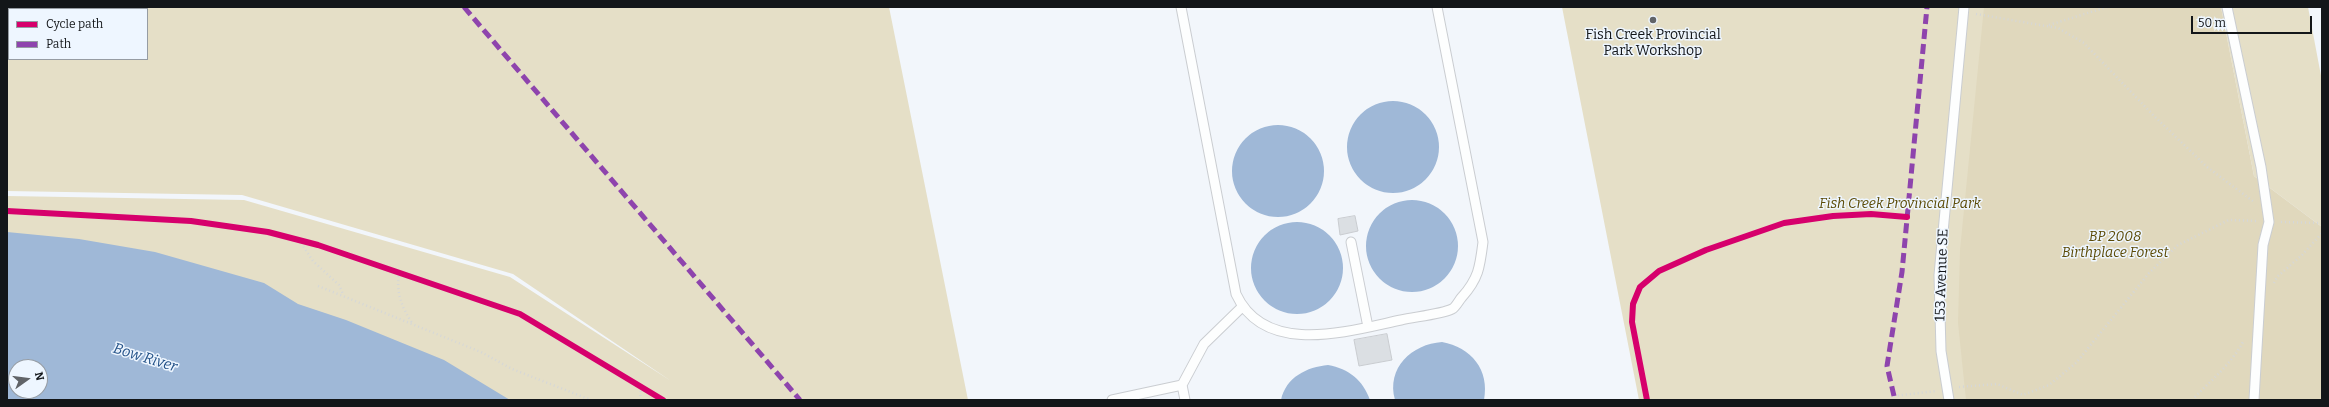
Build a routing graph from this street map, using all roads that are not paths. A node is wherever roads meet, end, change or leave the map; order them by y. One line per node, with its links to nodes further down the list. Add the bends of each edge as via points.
1 (1181, 7): 6 (lane, via 1236,294)
2 (1437, 7): 7 (lane, via 1483,242 1480,271 1469,289 1452,308)
3 (2227, 7): 12 (lane, via 2261,167 2268,217 2263,245)
4 (1964, 9): 11 (lane, 153 Avenue SE, via 1939,275 1941,351)
5 (1351, 242): 7 (lane)
6 (1242, 307): 7 (lane, via 1263,324 1292,335 1312,336); 8 (lane, via 1204,344)
7 (1368, 327)
8 (1182, 386): 9 (lane); 10 (lane)
9 (1112, 400)
10 (1185, 400)
11 (1949, 400)
12 (2254, 400)

